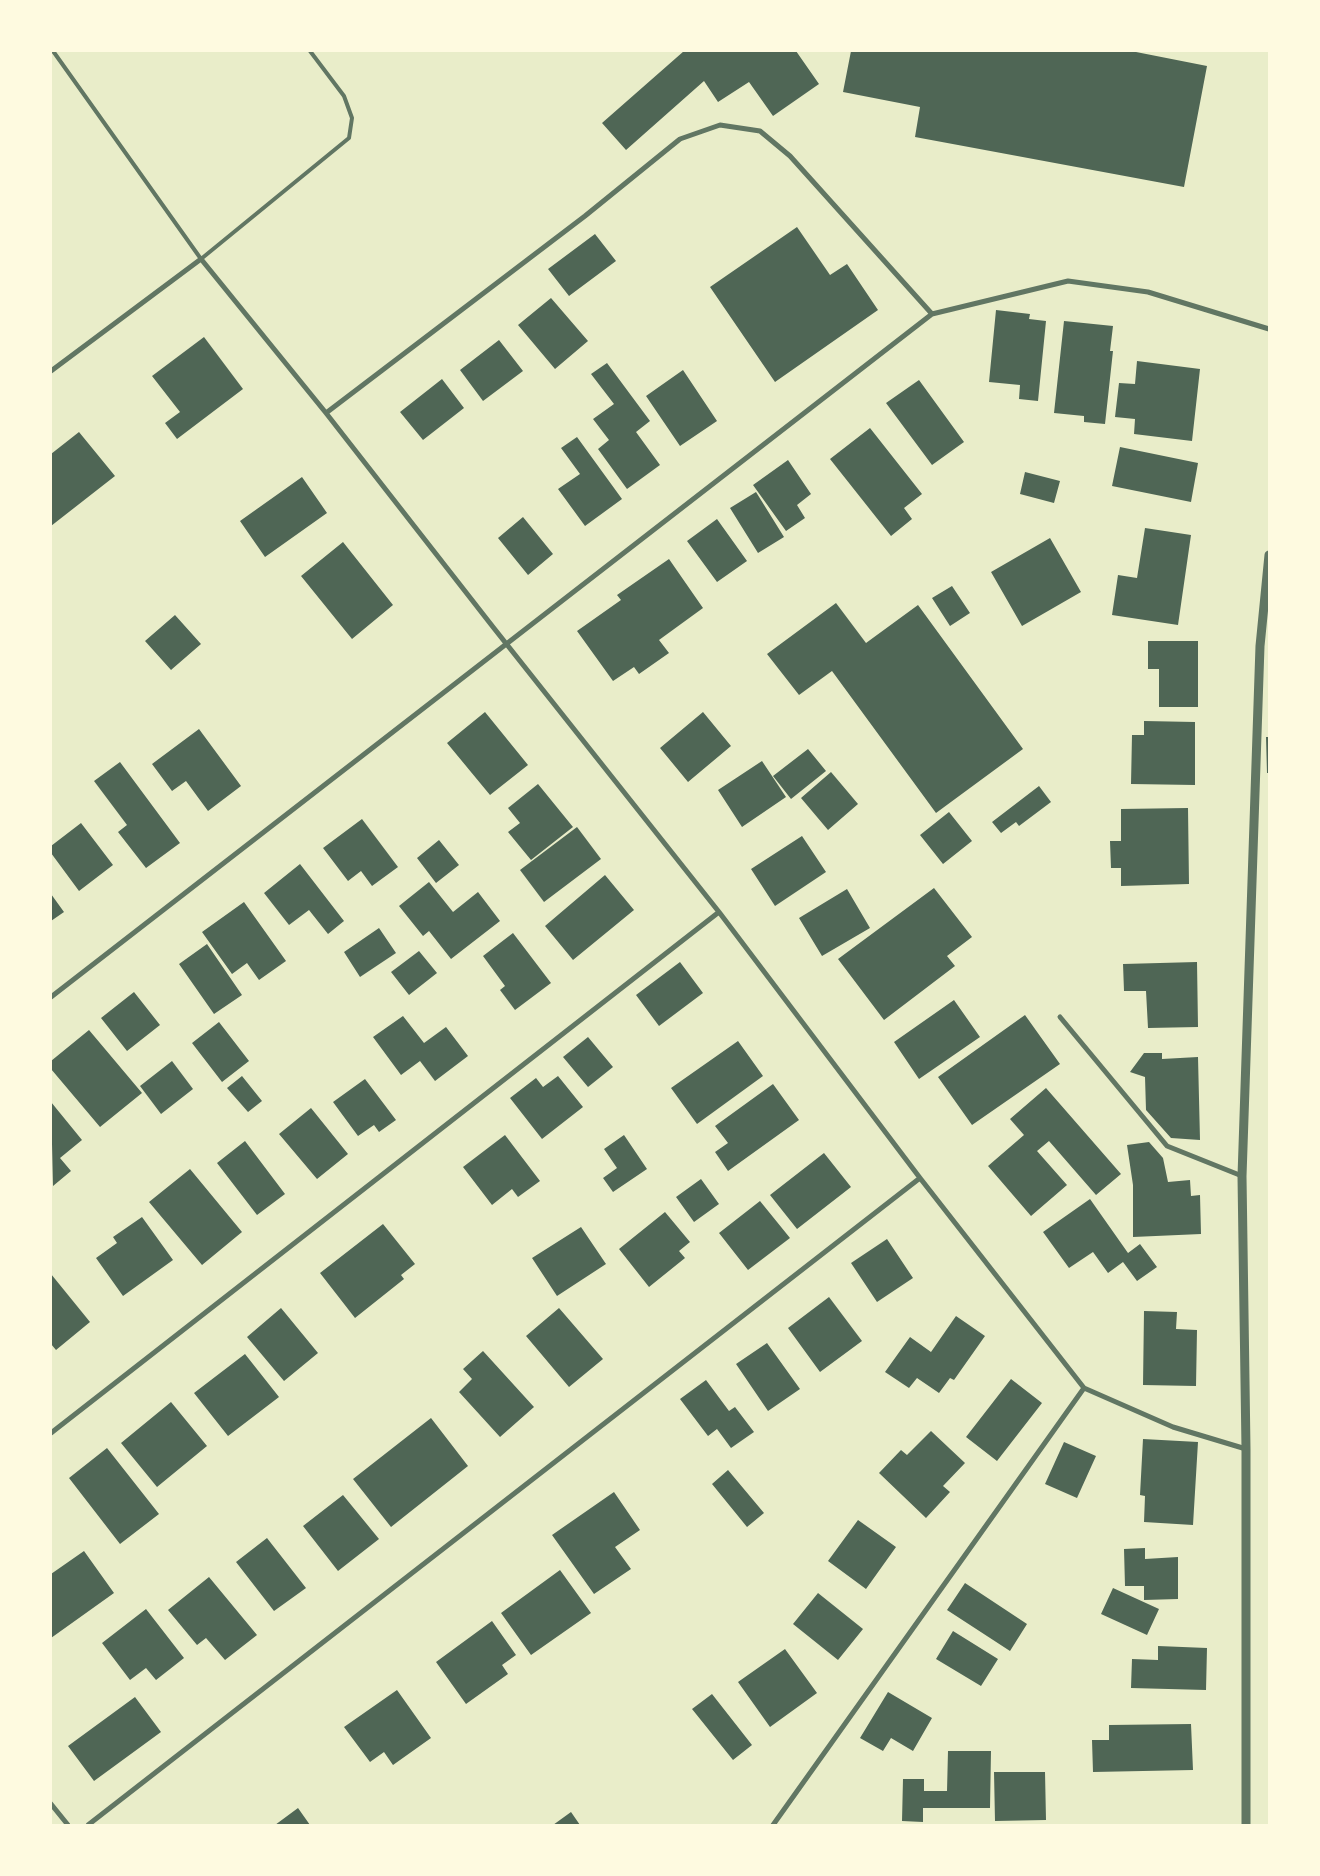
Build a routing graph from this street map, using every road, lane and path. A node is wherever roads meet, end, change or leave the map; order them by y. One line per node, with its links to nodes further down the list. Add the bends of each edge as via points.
1 (52, 51): 3 (lane)
2 (310, 51): 3 (lane, via 344,96 352,118 349,138)
3 (201, 259): 6 (street); 7 (street)
4 (932, 314): 5 (street, via 1068,281 1148,292); 7 (street, via 790,156 760,131 720,125 680,139 577,222); 9 (street)
5 (1269, 329)
6 (51, 372)
7 (326, 413): 9 (street)
8 (1269, 555): 13 (street, via 1260,646)
9 (506, 644): 10 (street); 11 (street)
10 (719, 912): 14 (street); 16 (street)
11 (51, 997)
12 (1060, 1017): 13 (street, via 1167,1146)
13 (1242, 1176): 17 (street)
14 (920, 1178): 15 (street); 20 (street)
15 (1084, 1388): 17 (street, via 1173,1427); 21 (street)
16 (51, 1432)
17 (1246, 1449): 22 (street)
18 (51, 1804): 19 (street)
19 (68, 1825)
20 (88, 1825)
21 (772, 1825)
22 (1246, 1825)

